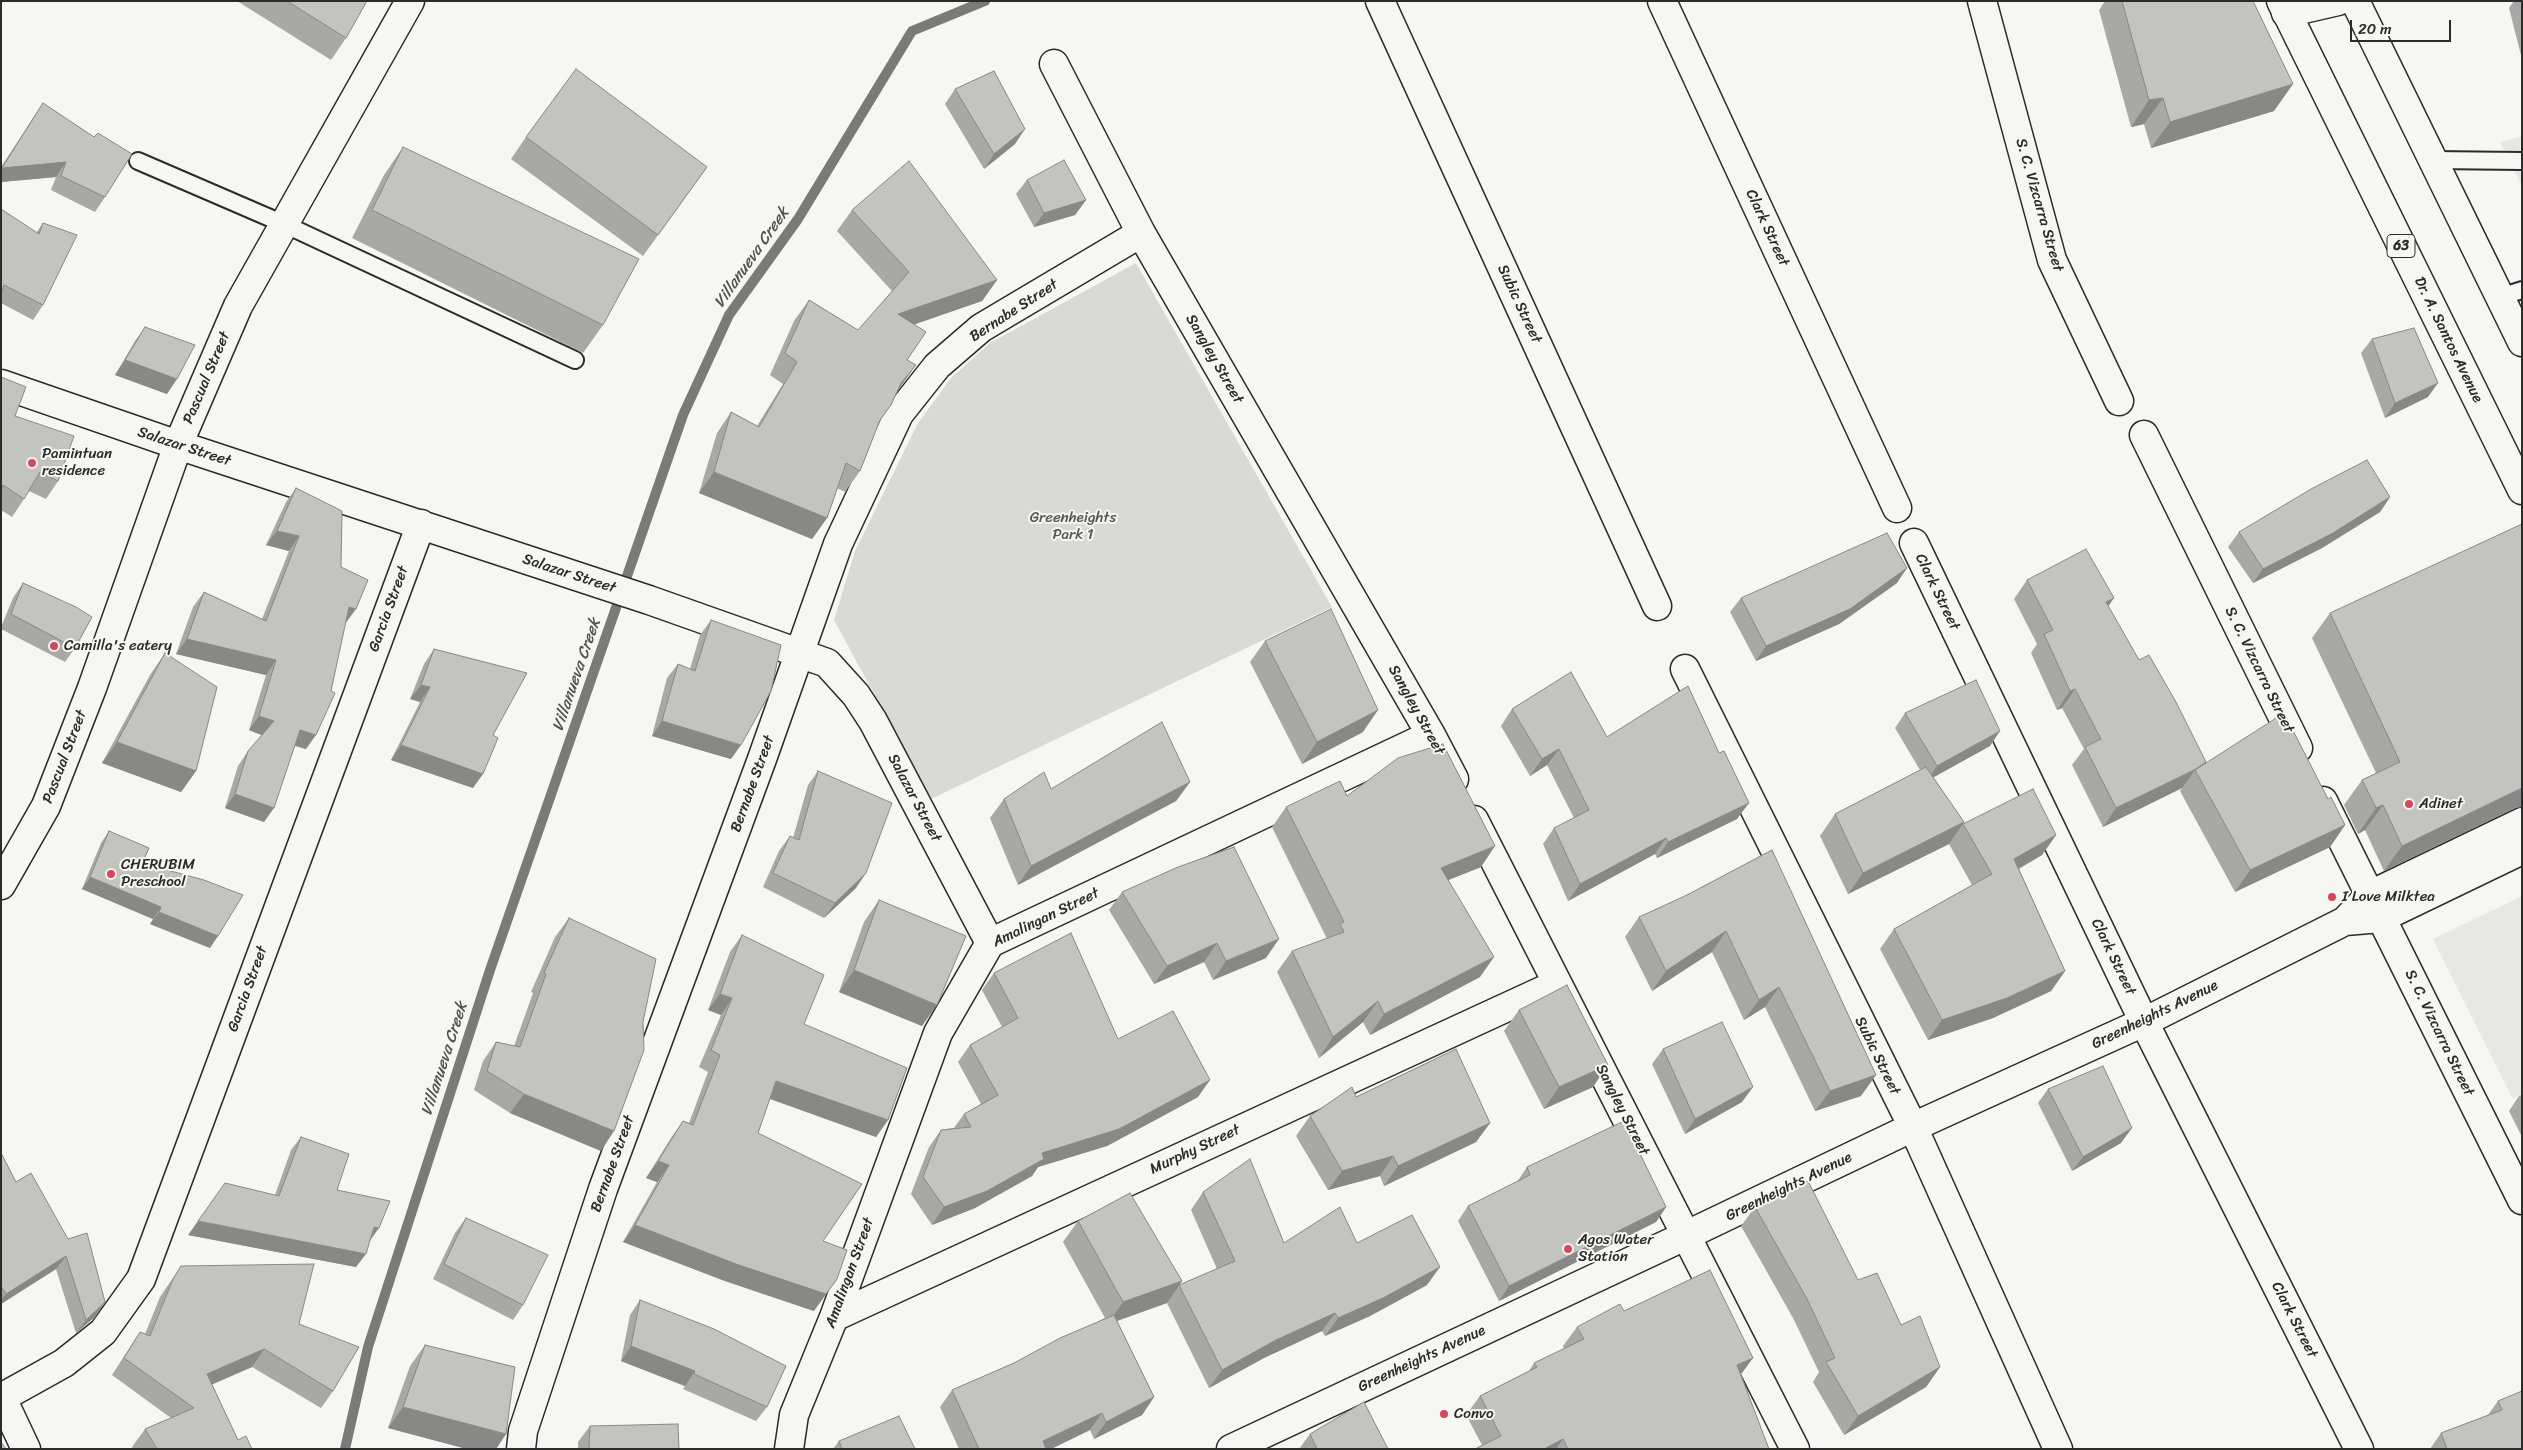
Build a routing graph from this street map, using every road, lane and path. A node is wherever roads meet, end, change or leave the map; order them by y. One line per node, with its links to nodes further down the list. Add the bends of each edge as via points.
1 (410, 1): 12 (street, Pascual Street)
2 (1380, 1): 25 (street, Subic Street)
3 (1662, 1): 22 (street, Clark Street)
4 (1982, 1): 18 (street, S. C. Vizcarra Street, via 2052,260)
5 (2338, 1): 7 (street)
6 (2355, 1): 9 (street)
7 (2283, 7): 21 (street, Dr. A. Santos Avenue / 63)
8 (1054, 64): 13 (street, Sangley Street)
9 (2433, 160): 10 (lane); 14 (street)
10 (2522, 160)
11 (138, 161): 12 (lane)
12 (284, 224): 16 (lane); 20 (street, Pascual Street, via 238,306)
13 (1141, 233): 26 (street, Bernabe Street, via 981,328 937,366 899,414 838,544); 28 (street, Sangley Street)
14 (2511, 294): 15 (street)
15 (2522, 342)
16 (575, 360)
17 (1, 384): 20 (street, Salazar Street)
18 (2119, 401)
19 (2144, 435): 32 (street, S. C. Vizcarra Street)
20 (178, 445): 23 (street, Salazar Street); 31 (street, Pascual Street, via 92,688 46,806)
21 (2522, 490)
22 (1897, 508)
23 (421, 524): 26 (street, Salazar Street); 40 (street, Garcia Street, via 141,1279 103,1332 64,1363)
24 (1914, 543): 35 (street, Clark Street)
25 (1657, 606)
26 (800, 653): 33 (street, Salazar Street, via 827,663 856,695 873,721); 42 (street, Bernabe Street, via 603,1189 523,1432)
27 (1685, 669): 36 (street, Subic Street)
28 (1431, 735): 33 (street, Amalingan Street); 34 (street, Sangley Street)
29 (2522, 822): 32 (street, Greenheights Avenue)
30 (2522, 850): 32 (street, Greenheights Avenue)
31 (1, 885)
32 (2375, 906): 35 (street, Greenheights Avenue); 37 (street, S. C. Vizcarra Street)
33 (990, 943): 39 (street, Amalingan Street, via 938,1033)
34 (1556, 984): 38 (street, Sangley Street); 39 (street, Murphy Street)
35 (2144, 1022): 36 (street, Greenheights Avenue); 47 (street, Clark Street)
36 (1912, 1127): 38 (street, Greenheights Avenue); 46 (street, Subic Street)
37 (2522, 1200)
38 (1687, 1235): 44 (street, Greenheights Avenue); 45 (street, Sangley Street)
39 (834, 1317): 43 (street, Amalingan Street, via 794,1415)
40 (2, 1397): 41 (street)
41 (26, 1449)
42 (521, 1449)
43 (789, 1449)
44 (1231, 1449)
45 (1795, 1449)
46 (2058, 1449)
47 (2359, 1449)

